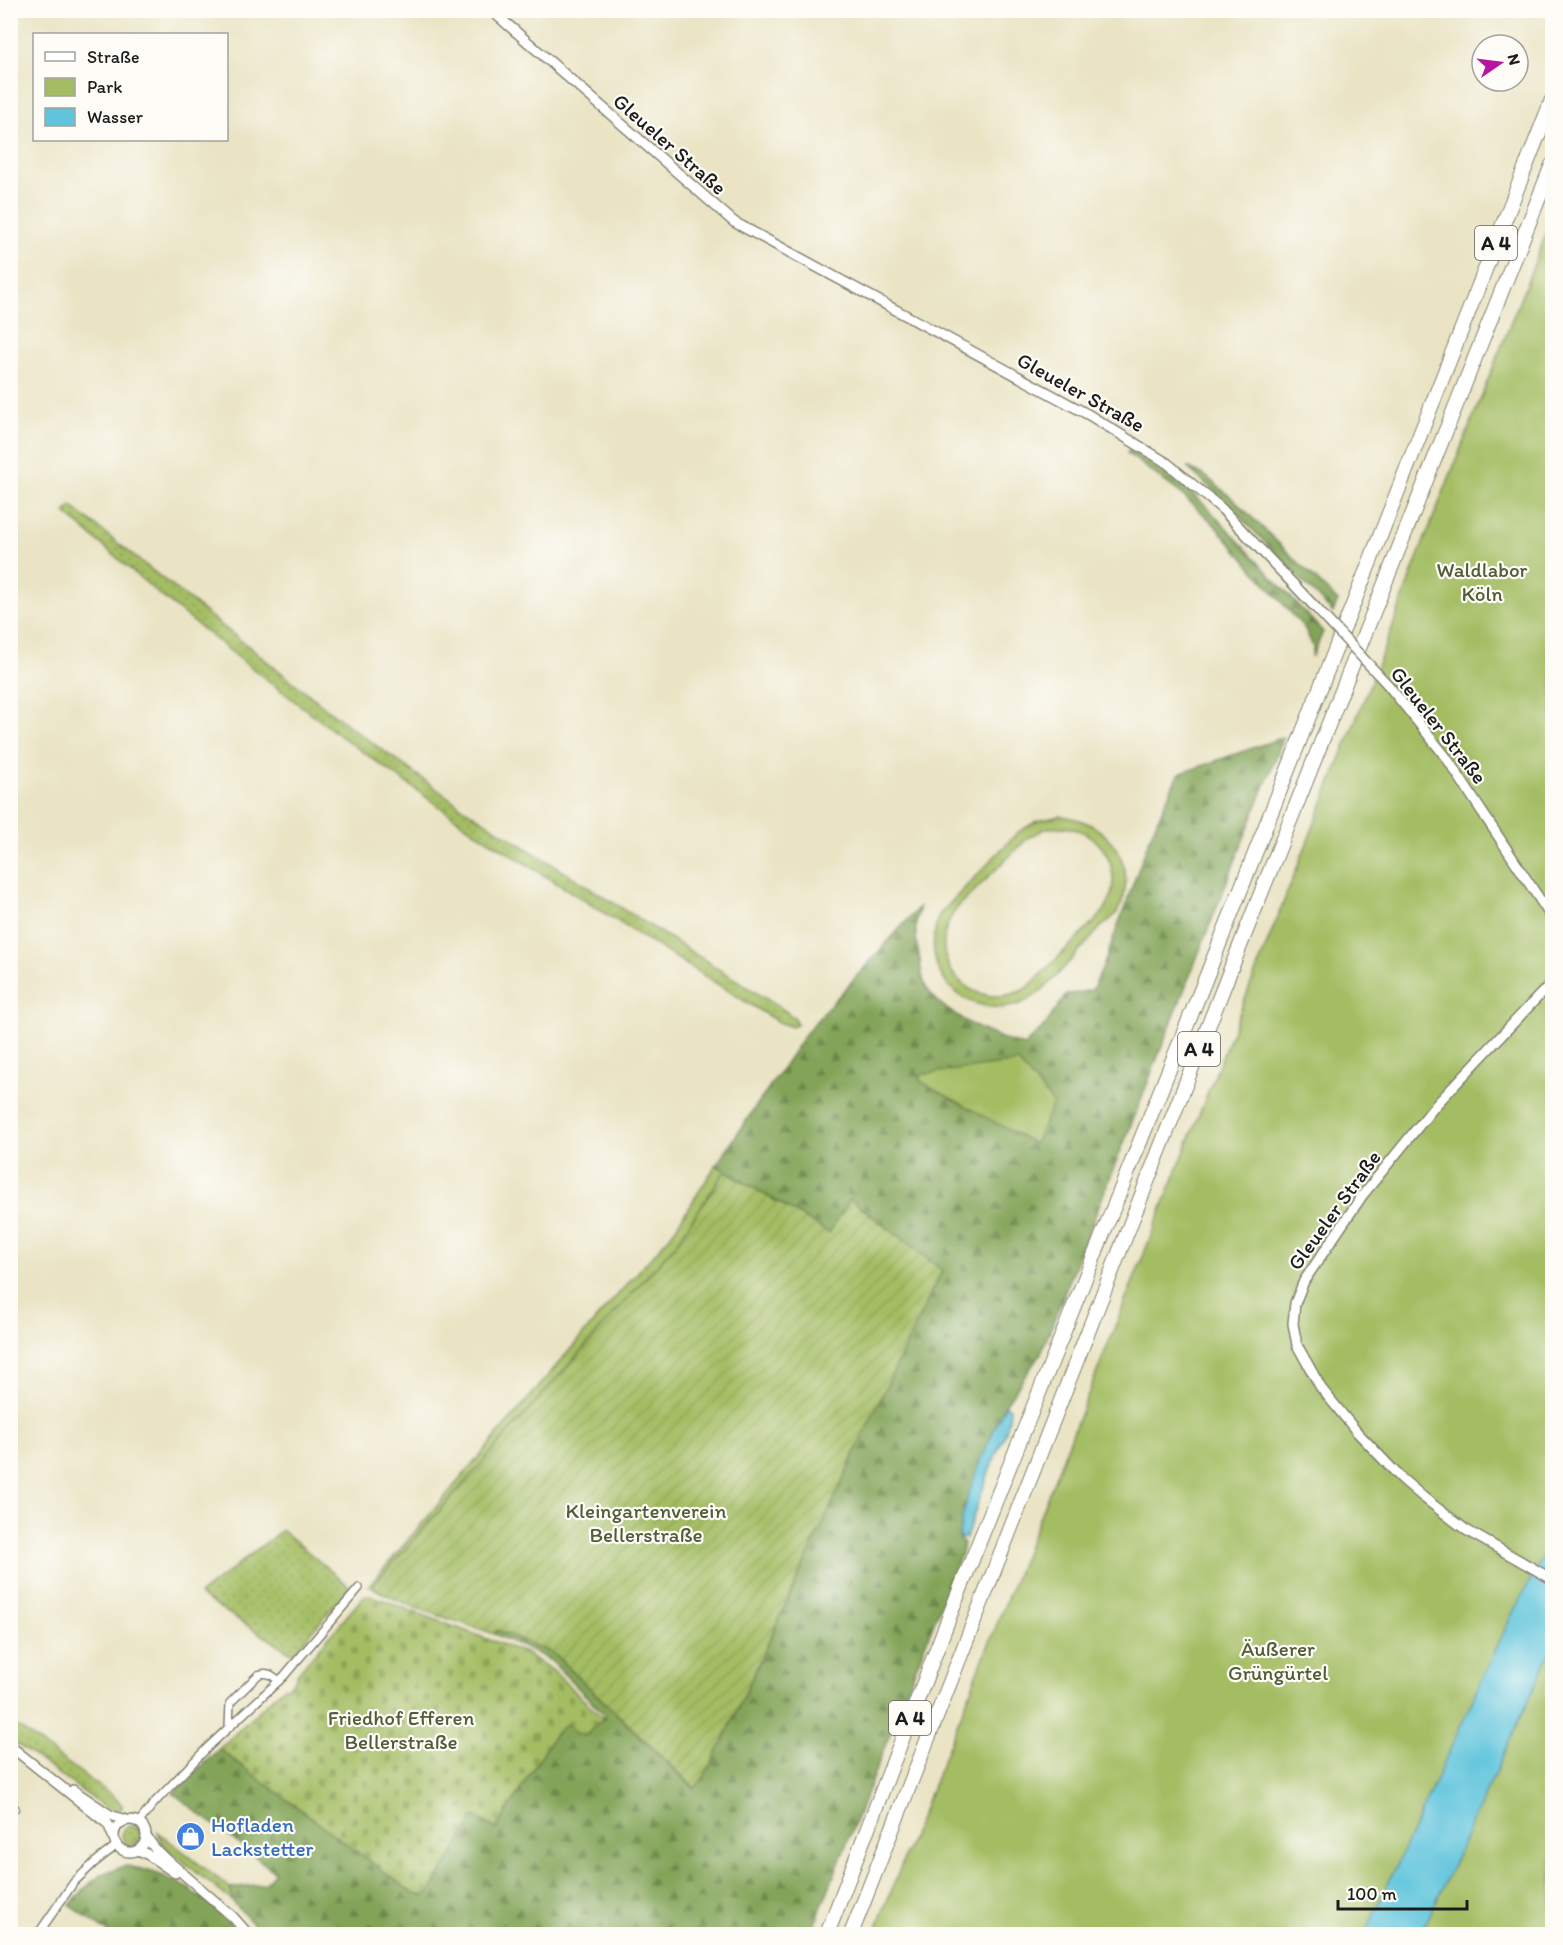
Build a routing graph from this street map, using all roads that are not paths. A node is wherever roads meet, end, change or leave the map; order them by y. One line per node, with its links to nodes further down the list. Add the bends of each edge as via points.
1 (491, 10): 4 (street, Gleueler Straße, bridge, via 734,222 1089,415 1167,463 1222,509 1388,686 1446,757)
2 (1552, 100): 20 (highway, A 4, via 959,1592)
3 (1552, 165): 21 (highway, A 4)
4 (1552, 918)
5 (1552, 982): 6 (street, Gleueler Straße, via 1435,1106 1362,1196 1310,1271 1298,1293 1294,1314 1294,1335 1303,1359 1357,1432 1423,1497 1466,1530)
6 (1552, 1579)
7 (359, 1588): 8 (street)
8 (279, 1681): 9 (street); 9 (street, via 263,1673 241,1690 230,1703)
9 (229, 1727): 13 (street)
10 (10, 1746): 11 (street)
11 (48, 1774): 12 (street, via 108,1814); 15 (street, via 108,1824)
12 (126, 1820): 13 (street); 15 (street, via 116,1829)
13 (139, 1822): 14 (street)
14 (147, 1838): 16 (street); 17 (street)
15 (116, 1841): 16 (street, via 124,1851); 18 (street, via 74,1882)
16 (138, 1850): 17 (street)
17 (221, 1905): 19 (street)
18 (38, 1935)
19 (248, 1935)
20 (827, 1935)
21 (851, 1935)

